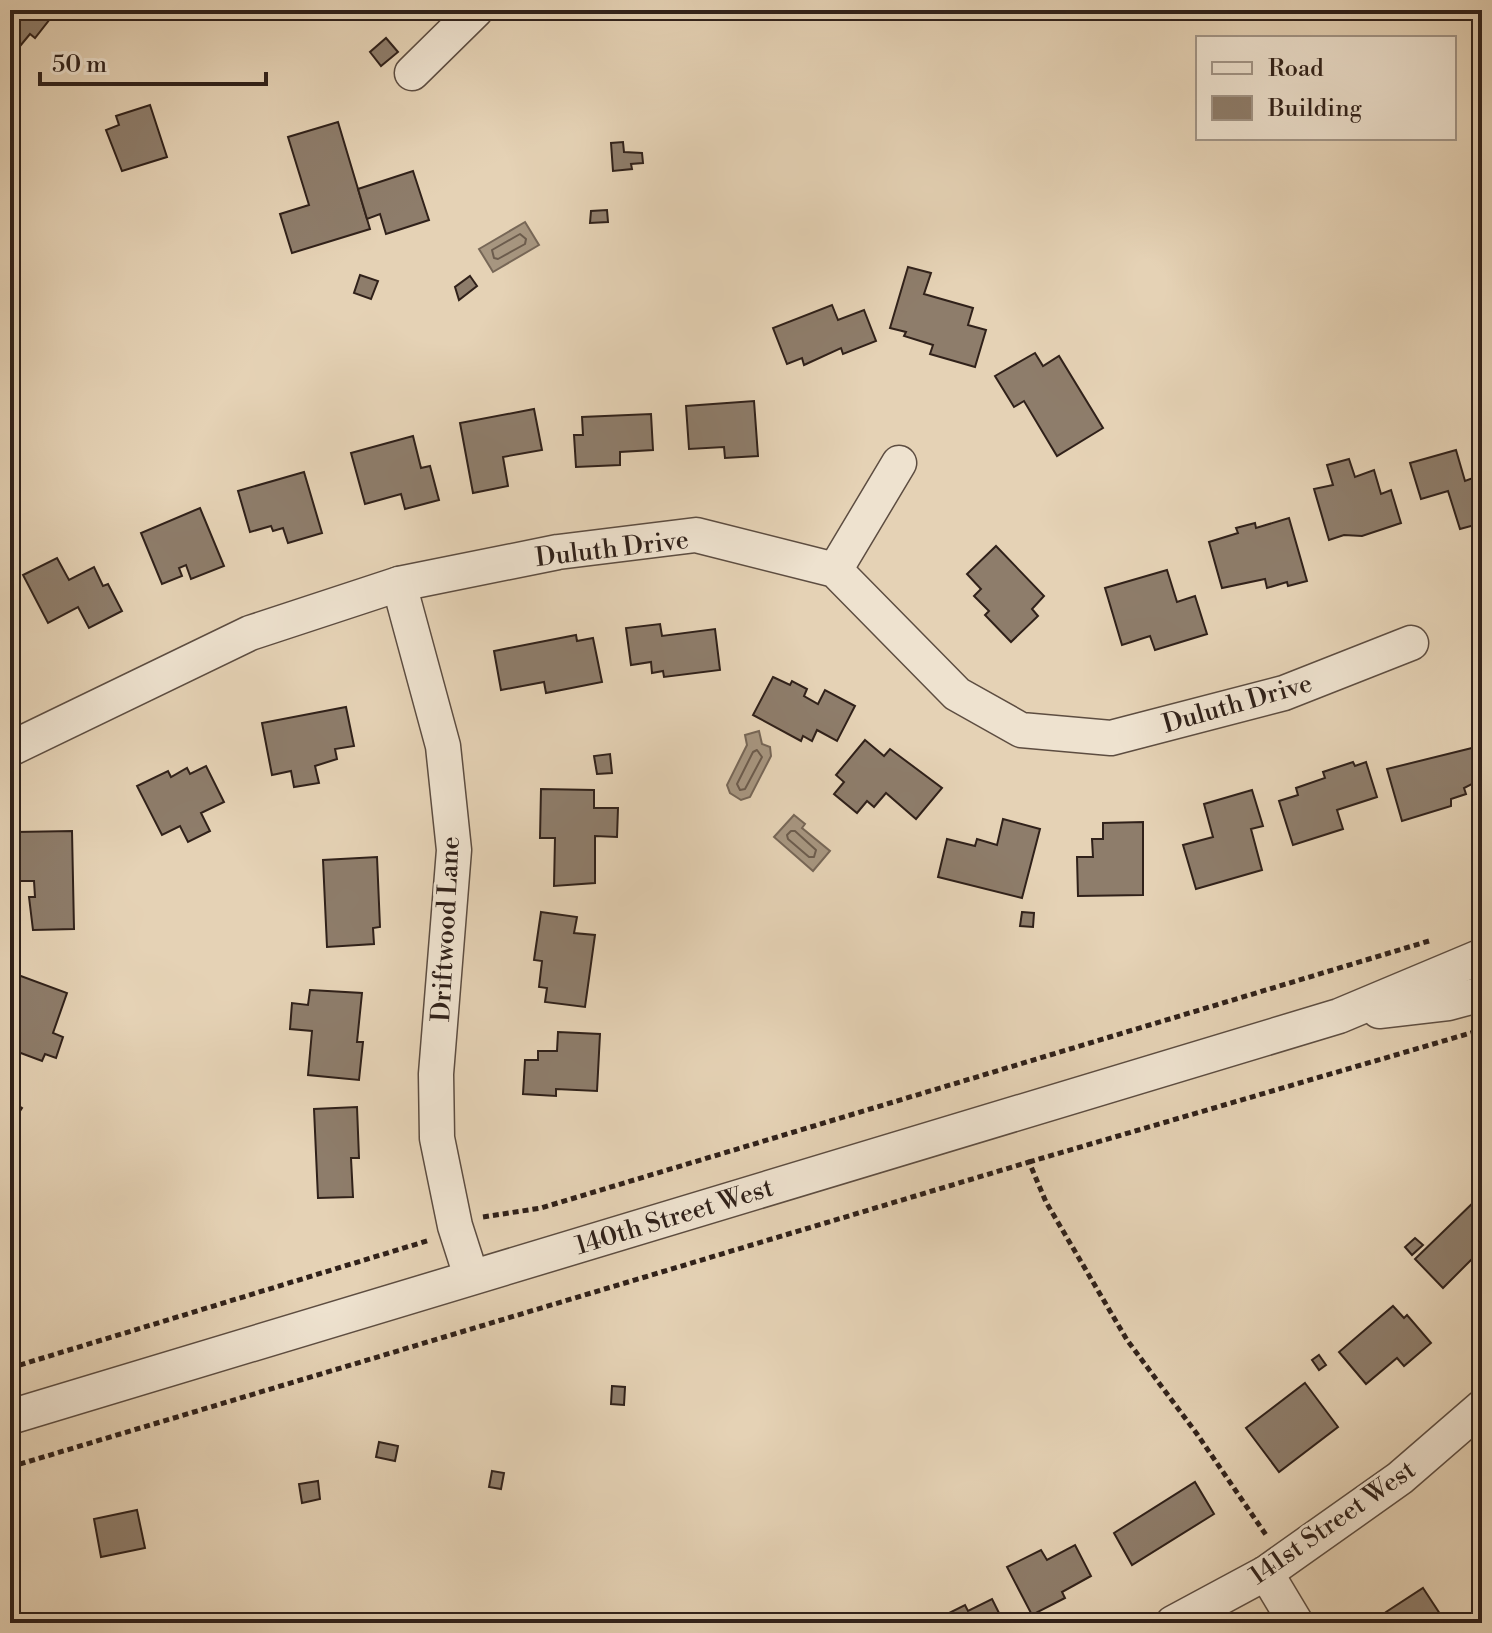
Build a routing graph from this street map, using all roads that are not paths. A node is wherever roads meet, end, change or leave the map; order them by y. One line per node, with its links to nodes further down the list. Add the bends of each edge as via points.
1 (476, 10): 2 (street)
2 (412, 73)
3 (899, 463): 4 (street)
4 (835, 570): 5 (street, Duluth Drive, via 696,535 558,552); 6 (street, Duluth Drive, via 957,694 1021,730 1111,738 1284,693)
5 (399, 584): 7 (street, Duluth Drive, via 250,633); 11 (street, Driftwood Lane, via 443,746 454,850 436,1074 437,1138)
6 (1411, 643)
7 (10, 749)
8 (1482, 956): 10 (street, 140th Street West)
9 (1482, 994): 10 (street, 140th Street West)
10 (1339, 1016): 11 (street, 140th Street West)
11 (471, 1276): 13 (street, 140th Street West)
12 (1482, 1407): 14 (street, 141st Street West, via 1400,1478)
13 (10, 1417)
14 (1275, 1567): 15 (street, 141st Street West); 16 (street)
15 (1173, 1623)
16 (1296, 1623)

